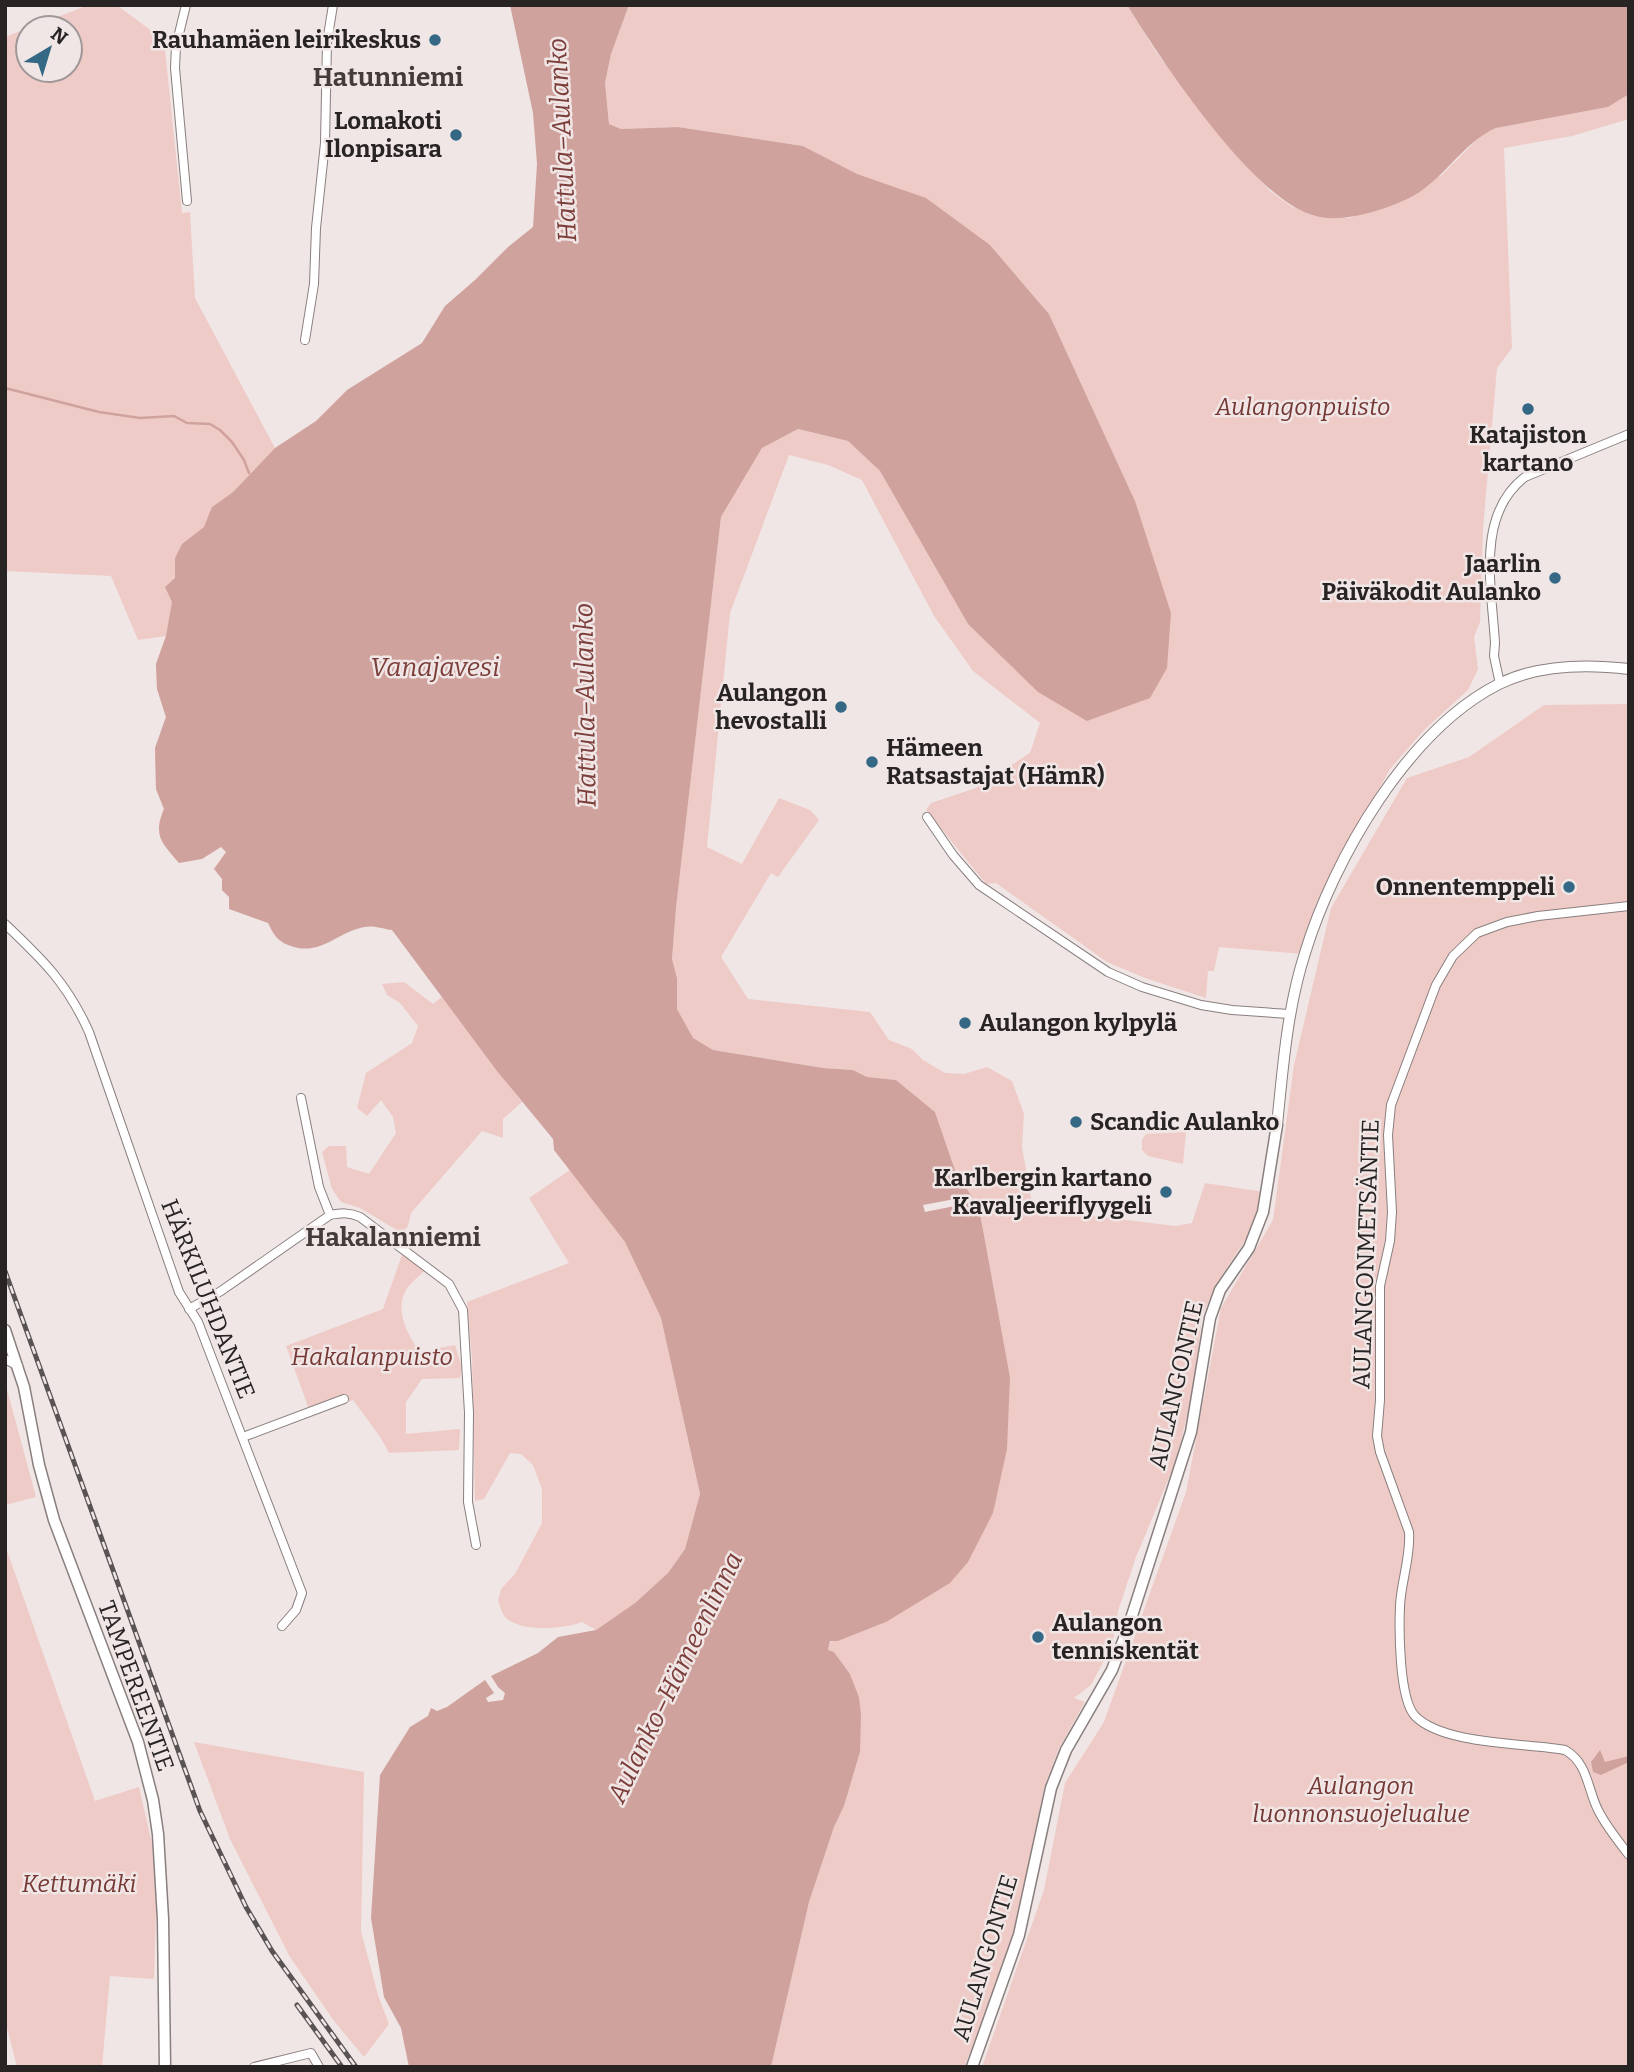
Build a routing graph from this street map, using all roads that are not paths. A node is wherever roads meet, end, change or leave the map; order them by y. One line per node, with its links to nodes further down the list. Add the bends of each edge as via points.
1 (186, 5): 3 (street, via 175,68)
2 (333, 5): 4 (street, via 314,284)
3 (187, 201)
4 (305, 340)
5 (1629, 434): 7 (street, via 1525,477 1496,513 1491,557 1494,656)
6 (1629, 669): 7 (street, AULANGONTIE, via 1558,667)
7 (1500, 684): 11 (street, AULANGONTIE, via 1446,721 1407,762 1376,805 1317,919)
8 (927, 817): 11 (street, via 979,885 1108,972 1201,1005)
9 (1629, 906): 23 (street, AULANGONMETSÄNTIE, via 1517,920 1477,933 1453,956 1436,985 1391,1105 1392,1212 1380,1286 1377,1436 1409,1532 1399,1617 1409,1706 1416,1717 1448,1732 1485,1742 1565,1749 1574,1755 1598,1810)
10 (5, 924): 15 (street, HÄRKILUHDANTIE, via 56,975 81,1015 179,1292)
11 (1289, 1014): 13 (street, AULANGONTIE)
12 (302, 1098): 14 (street, via 319,1187)
13 (1277, 1125): 27 (main road, AULANGONTIE, via 1263,1212 1249,1248 1220,1290 1210,1318 1191,1432 1112,1670 1066,1750 1051,1788 1020,1935)
14 (330, 1215): 15 (street); 21 (street, via 360,1217 449,1284 463,1310 468,1502)
15 (189, 1309): 20 (street, HÄRKILUHDANTIE)
16 (5, 1330): 18 (main road, TAMPEREENTIE)
17 (5, 1359): 18 (street)
18 (18, 1366): 24 (main road, TAMPEREENTIE, via 54,1520 138,1742 153,1800 163,1919)
19 (344, 1399): 20 (street)
20 (243, 1437): 22 (street, HÄRKILUHDANTIE, via 302,1593 296,1610)
21 (476, 1545)
22 (282, 1626)
23 (1629, 1855)
24 (166, 2067)
25 (254, 2067): 26 (street, via 311,2053)
26 (319, 2067)
27 (972, 2067)

